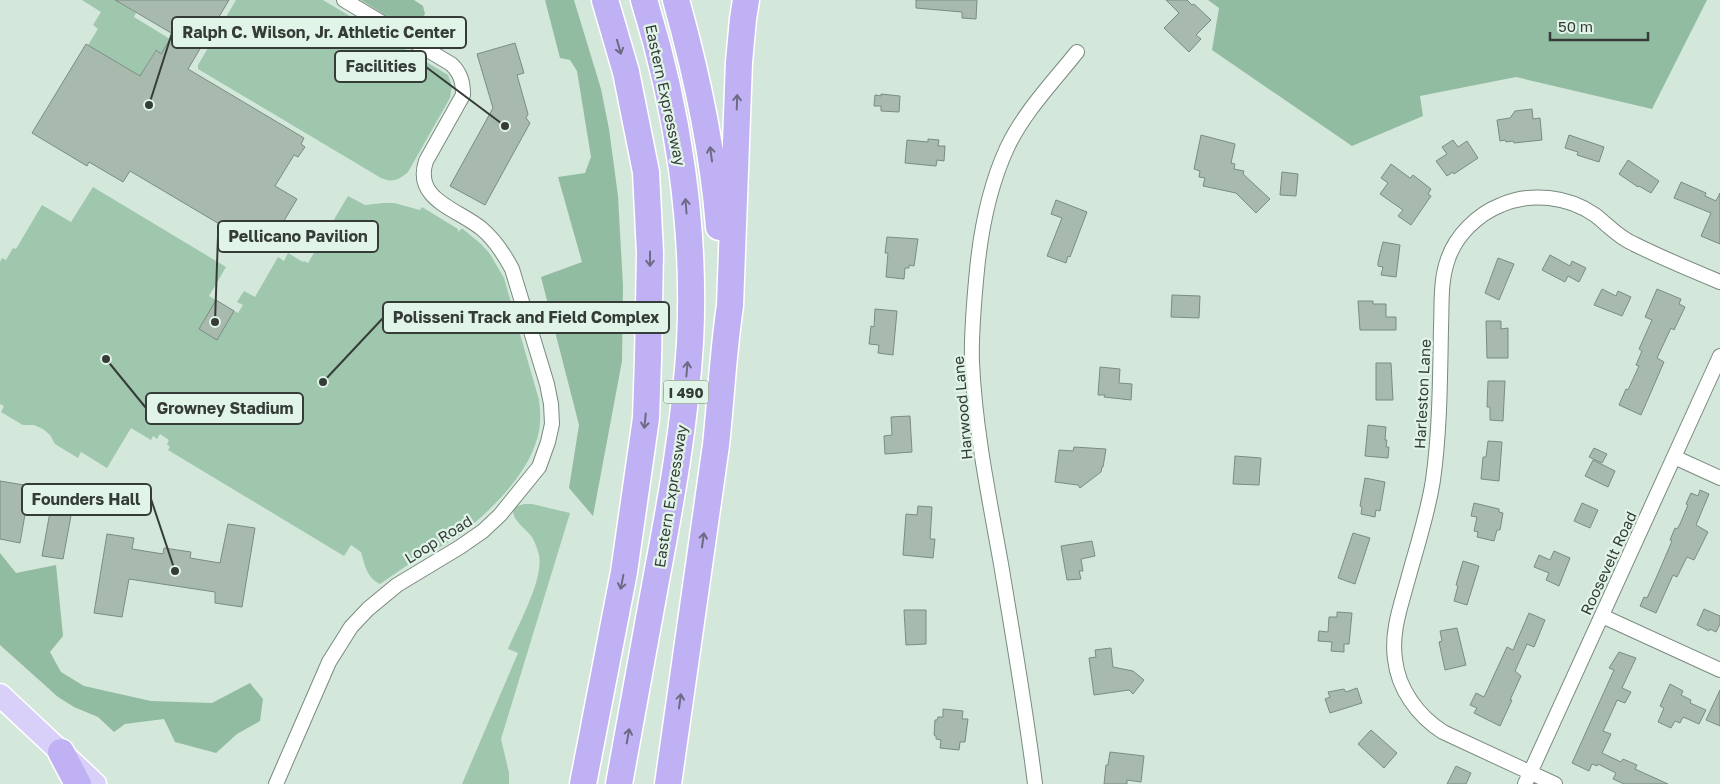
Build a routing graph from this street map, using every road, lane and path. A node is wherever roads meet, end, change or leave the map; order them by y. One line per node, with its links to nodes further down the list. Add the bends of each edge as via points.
1 (344, 0): 19 (street, Loop Road, via 451,64 461,77 463,95 426,161 423,179 431,195 492,239 512,269 547,384 552,424 539,467 500,515 460,547 397,584 351,627 329,662)
2 (605, 0): 20 (highway, I 490, one-way to 20, via 626,72 646,172 650,253 648,368 646,418 624,572)
3 (644, 0): 21 (highway, Eastern Expressway / I 490, one-way to 3, via 673,491 690,342 690,275 684,188 663,68)
4 (676, 0): 8 (highway, one-way to 4, via 719,226 708,135)
5 (746, 0): 8 (highway, one-way to 5, via 731,298 739,62)
6 (1077, 52): 23 (street, Harwood Lane, via 1023,121 997,175 980,243 973,324 972,362 982,460 1025,706)
7 (1720, 282): 16 (street, Harleston Lane, via 1633,244 1587,210 1561,200 1544,198 1515,200 1480,216 1459,238 1448,258 1442,286 1433,480 1396,622 1396,664 1412,703 1434,727)
8 (725, 342): 22 (highway, one-way to 8, via 716,446)
9 (1720, 356): 10 (street, Roosevelt Road)
10 (1674, 457): 11 (street); 12 (street, Roosevelt Road)
11 (1720, 478)
12 (1602, 616): 13 (street); 16 (street, Roosevelt Road)
13 (1720, 670)
14 (0, 695): 15 (main road)
15 (61, 752): 17 (highway); 18 (main road)
16 (1527, 778): 24 (street, Harleston Lane)
17 (78, 784)
18 (95, 784)
19 (276, 784)
20 (583, 784)
21 (619, 784)
22 (668, 784)
23 (1035, 784)
24 (1554, 784)

